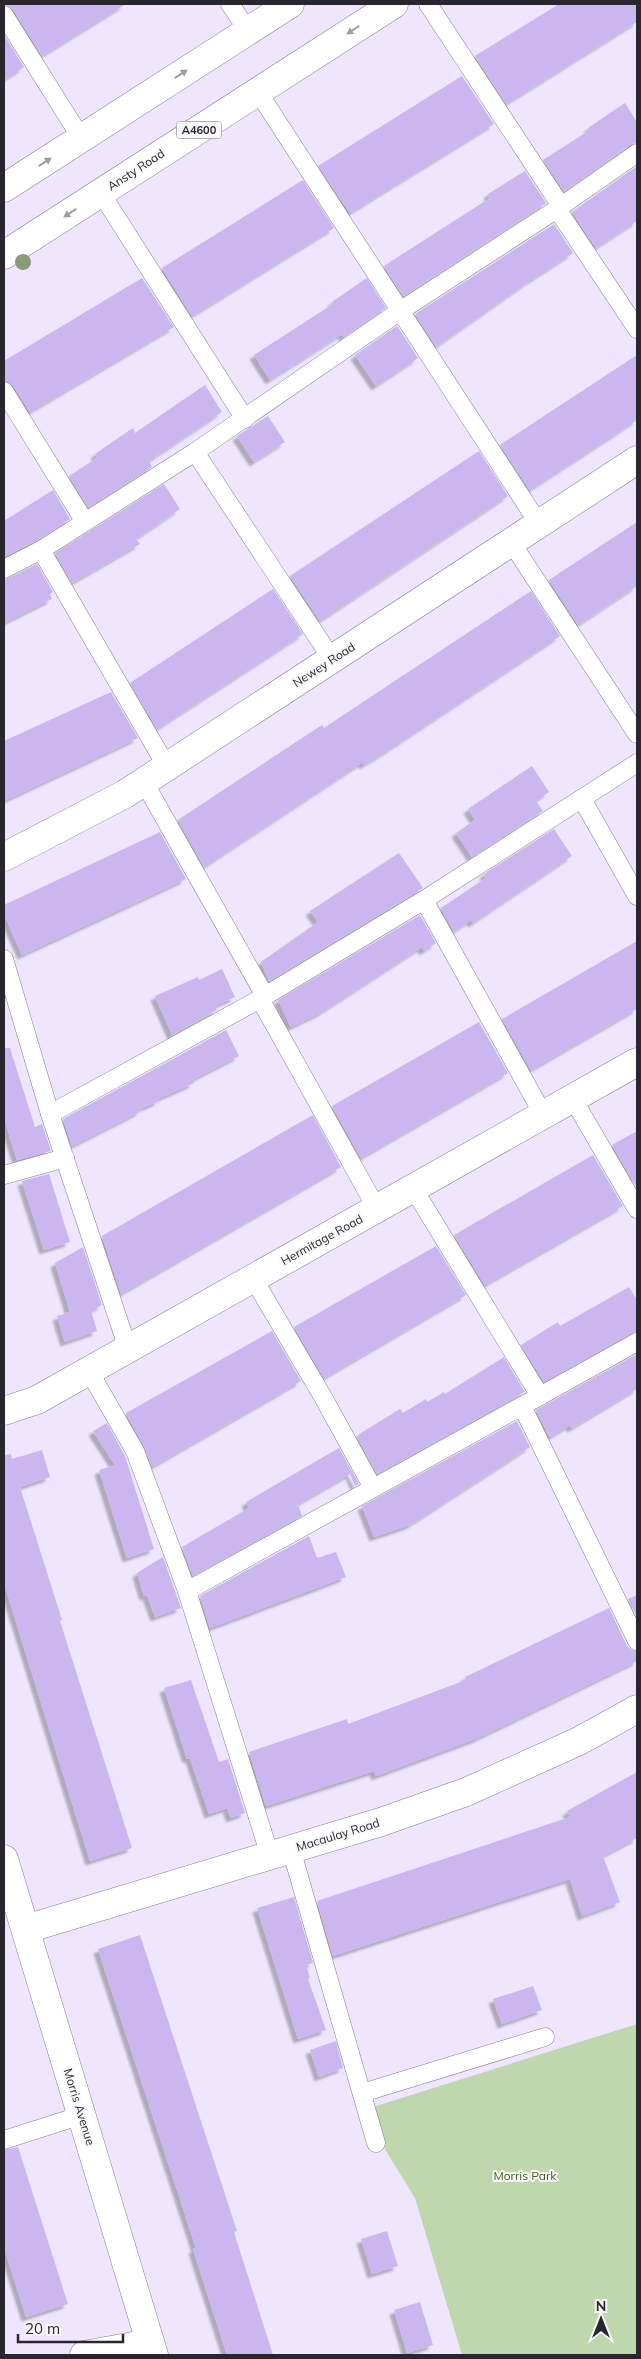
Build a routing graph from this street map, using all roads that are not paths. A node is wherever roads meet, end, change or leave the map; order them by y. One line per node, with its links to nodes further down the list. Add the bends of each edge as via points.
1 (230, 4): 6 (lane)
2 (290, 4): 6 (main road)
3 (394, 4): 7 (main road, Ansty Road / A4600, one-way to 7)
4 (428, 4): 12 (lane)
5 (4, 14): 8 (lane)
6 (248, 31): 8 (main road, one-way to 6)
7 (258, 92): 11 (main road, Ansty Road / A4600); 14 (lane)
8 (81, 138): 10 (main road, one-way to 8)
9 (637, 153): 12 (lane)
10 (4, 188)
11 (101, 193): 13 (main road, Ansty Road / A4600, one-way to 13); 17 (lane)
12 (559, 207): 14 (lane); 15 (lane)
13 (4, 255)
14 (400, 310): 17 (lane); 21 (lane)
15 (637, 330)
16 (4, 391): 20 (lane)
17 (245, 419): 18 (lane)
18 (195, 452): 20 (lane); 25 (lane)
19 (637, 460): 21 (main road, Newey Road)
20 (85, 522): 23 (lane)
21 (539, 524): 22 (main road, Newey Road)
22 (511, 542): 25 (main road, Newey Road); 26 (lane)
23 (40, 550): 24 (lane); 28 (lane)
24 (4, 569)
25 (332, 659): 28 (main road, Newey Road)
26 (637, 734)
27 (637, 764): 30 (lane)
28 (168, 767): 29 (main road, Newey Road)
29 (144, 782): 31 (main road, Newey Road); 35 (lane)
30 (582, 799): 32 (lane); 33 (lane)
31 (4, 857)
32 (637, 896)
33 (424, 900): 35 (lane); 39 (lane)
34 (4, 959): 38 (lane)
35 (263, 997): 38 (lane); 43 (lane)
36 (637, 1062): 37 (main road, Hermitage Road)
37 (573, 1099): 39 (main road, Hermitage Road); 44 (lane)
38 (50, 1114): 40 (lane)
39 (544, 1116): 42 (main road, Hermitage Road)
40 (65, 1158): 41 (lane); 47 (lane)
41 (4, 1175)
42 (414, 1188): 43 (main road, Hermitage Road); 49 (lane)
43 (377, 1209): 45 (main road, Hermitage Road)
44 (637, 1209)
45 (253, 1278): 47 (main road, Hermitage Road); 52 (lane)
46 (637, 1342): 49 (lane)
47 (128, 1349): 48 (main road, Hermitage Road)
48 (88, 1371): 51 (main road, Hermitage Road, via 37,1400); 53 (lane, via 135,1451)
49 (540, 1396): 50 (lane)
50 (522, 1406): 52 (lane); 54 (lane)
51 (4, 1411)
52 (373, 1488): 53 (lane)
53 (187, 1591): 56 (lane)
54 (637, 1641)
55 (637, 1709): 56 (main road, Macaulay Road, via 579,1741 466,1792)
56 (280, 1853): 59 (main road, Macaulay Road); 61 (lane)
57 (4, 1859): 58 (main road, Morris Avenue)
58 (9, 1894): 59 (main road, Morris Avenue)
59 (26, 1929): 62 (main road, Morris Avenue)
60 (545, 2037): 61 (lane)
61 (362, 2093): 64 (lane)
62 (82, 2115): 63 (lane); 65 (main road, Morris Avenue)
63 (4, 2140)
64 (376, 2143)
65 (152, 2349): 66 (main road)
66 (84, 2355)

